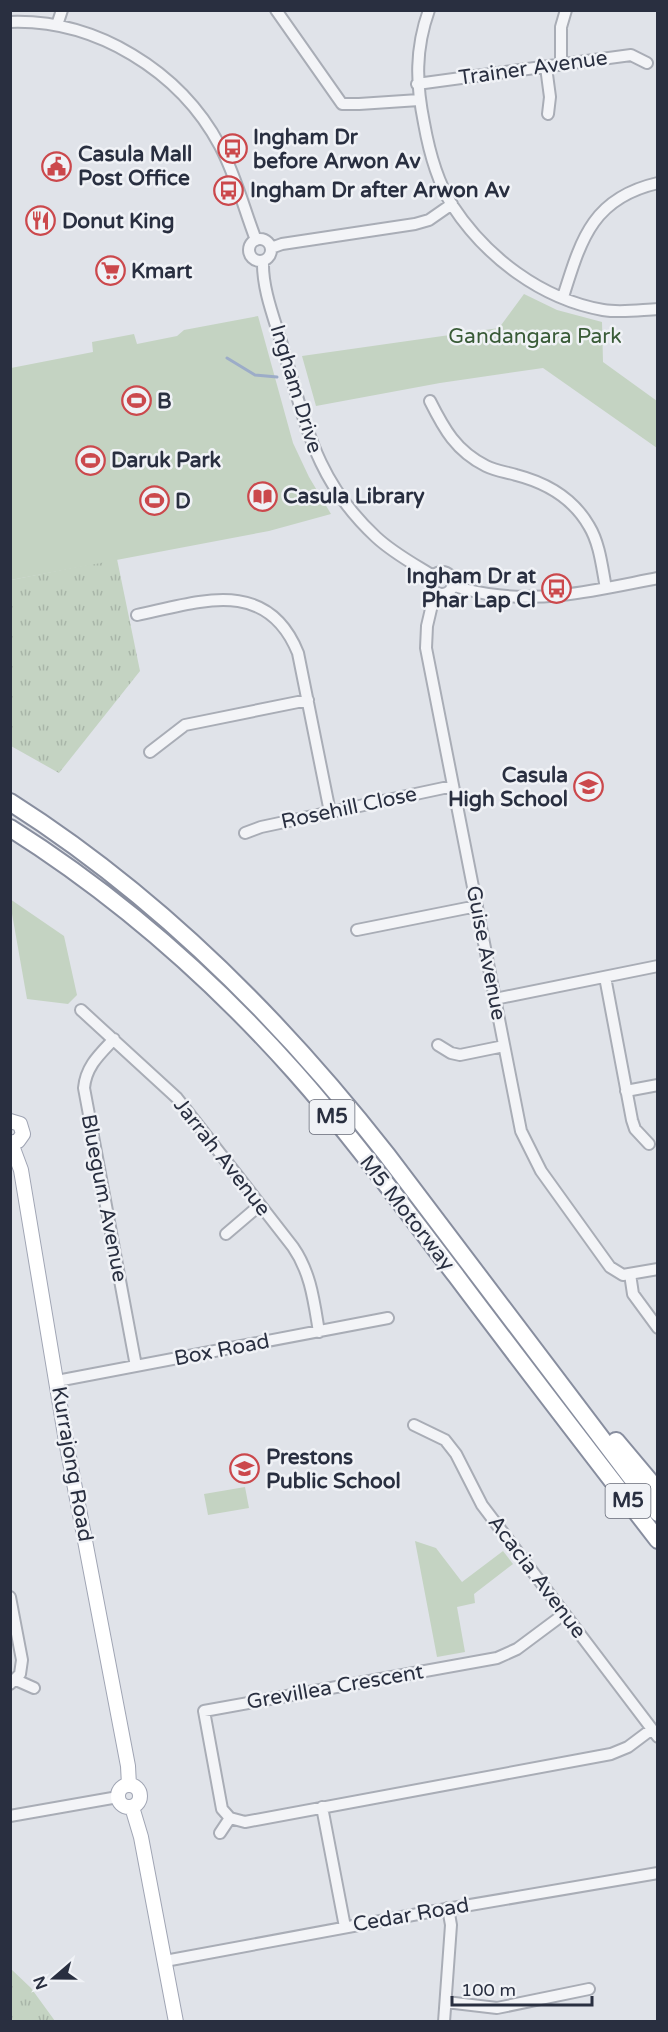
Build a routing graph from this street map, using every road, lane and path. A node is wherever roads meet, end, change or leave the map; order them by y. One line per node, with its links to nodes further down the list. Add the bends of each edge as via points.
1 (62, 10): 6 (street)
2 (276, 10): 11 (street, via 342,104)
3 (429, 10): 10 (street, via 419,43)
4 (566, 10): 8 (street, via 561,27)
5 (10, 22): 6 (street)
6 (57, 25): 15 (street, via 100,38 133,55 190,103 210,128 226,158)
7 (647, 63): 8 (street, Trainer Avenue, via 631,55)
8 (561, 64): 9 (street, Trainer Avenue)
9 (546, 67): 10 (street, Trainer Avenue); 12 (street)
10 (417, 84): 11 (street)
11 (419, 100): 14 (street, via 432,158)
12 (548, 114)
13 (657, 183): 18 (street, via 625,195 600,213 577,253)
14 (452, 204): 16 (street, via 429,220 415,224); 18 (street, via 471,230 509,267)
15 (256, 240): 16 (street, via 266,241); 17 (street, via 249,253 254,260)
16 (271, 248): 17 (street, via 270,256)
17 (263, 261): 21 (street, Ingham Drive, via 269,298 319,462 340,496 377,538)
18 (562, 297): 19 (street, via 602,310)
19 (657, 309)
20 (430, 401): 24 (street, via 450,438 466,453 499,471 545,484 571,503 590,527)
21 (433, 576): 23 (street, via 445,572); 25 (street, via 431,585)
22 (657, 578): 24 (street)
23 (453, 585): 24 (street, via 476,592 530,598); 25 (street, via 444,594)
24 (606, 588)
25 (435, 592): 29 (street, Guise Avenue, via 426,648)
26 (137, 615): 27 (street, via 218,599 259,607 288,631 294,642)
27 (308, 700): 28 (street, via 184,725); 31 (street)
28 (150, 752)
29 (453, 786): 31 (street, Rosehill Close); 34 (street, Guise Avenue)
30 (10, 802): 50 (highway, M5 Motorway / M5, via 150,904 269,1015 342,1097)
31 (330, 812): 33 (street, Rosehill Close)
32 (10, 828): 61 (highway, M5 Motorway / M5, via 73,870 158,937 295,1072 381,1178)
33 (245, 833)
34 (477, 906): 35 (street); 38 (street, Guise Avenue)
35 (357, 930)
36 (657, 966): 37 (street)
37 (605, 977): 38 (street); 44 (street)
38 (495, 999): 42 (street, Guise Avenue)
39 (81, 1010): 40 (street, Jarrah Avenue)
40 (114, 1039): 48 (street, Jarrah Avenue, via 177,1098); 56 (street, Bluegum Avenue, via 89,1067 84,1088)
41 (438, 1045): 42 (street, via 460,1055)
42 (504, 1046): 52 (street, Guise Avenue, via 521,1131 541,1171 610,1267)
43 (657, 1085): 44 (street)
44 (626, 1090): 47 (street, via 635,1129)
45 (10, 1121): 46 (main road, via 17,1122 22,1130 20,1139)
46 (11, 1143): 57 (main road, Kurrajong Road, via 21,1170)
47 (649, 1144)
48 (260, 1205): 49 (street); 55 (street, Jarrah Avenue, via 304,1266)
49 (226, 1234)
50 (473, 1266): 59 (highway); 60 (highway, M5 Motorway / M5)
51 (657, 1269): 52 (street)
52 (630, 1275): 54 (street, via 633,1294)
53 (388, 1318): 55 (street, Box Road)
54 (657, 1328)
55 (319, 1332): 56 (street, Box Road)
56 (136, 1366): 57 (street, Box Road)
57 (57, 1381): 67 (main road, Kurrajong Road)
58 (414, 1425): 63 (street, Acacia Avenue, via 445,1440 482,1505)
59 (657, 1491)
60 (657, 1513)
61 (657, 1540)
62 (10, 1597): 64 (street, via 22,1660 20,1674)
63 (564, 1614): 66 (street, Acacia Avenue); 72 (street, Grevillea Crescent, via 517,1650 496,1658 204,1711 221,1805)
64 (13, 1682): 65 (street)
65 (34, 1689)
66 (655, 1733): 70 (street, via 611,1754)
67 (129, 1785): 68 (main road, via 122,1787); 69 (main road, via 135,1786 140,1794 139,1802)
68 (118, 1797): 69 (main road, via 123,1805); 71 (street)
69 (132, 1807): 77 (main road)
70 (322, 1807): 72 (street, via 245,1822); 76 (street)
71 (10, 1816)
72 (230, 1818): 73 (street)
73 (220, 1833)
74 (657, 1873): 75 (street, Cedar Road)
75 (448, 1908): 76 (street, Cedar Road); 79 (street, via 451,1925)
76 (345, 1927): 77 (street, Cedar Road)
77 (165, 1961): 80 (main road)
78 (590, 1989): 79 (street, via 497,2008)
79 (446, 2001): 81 (street)
80 (176, 2022)
81 (444, 2022)

